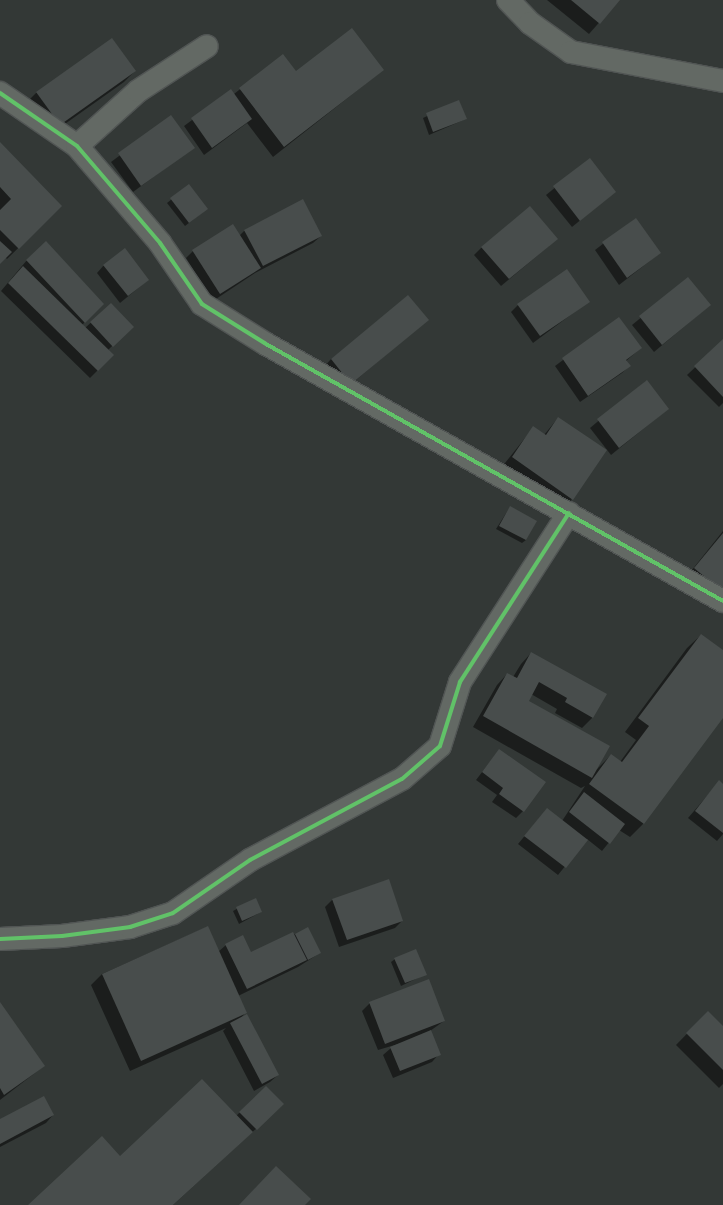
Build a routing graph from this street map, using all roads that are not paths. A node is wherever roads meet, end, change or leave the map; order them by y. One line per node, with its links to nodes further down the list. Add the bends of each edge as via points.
1 (508, 0): 3 (street, via 530,23 571,52)
2 (206, 46): 5 (street, via 138,91)
3 (723, 81)
4 (0, 93): 5 (street)
5 (77, 146): 6 (street, via 160,243 202,304 266,344)
6 (569, 513): 7 (street); 8 (street, via 460,682 440,746 402,779 250,860 173,913 130,926 62,936)
7 (723, 601)
8 (0, 939)

